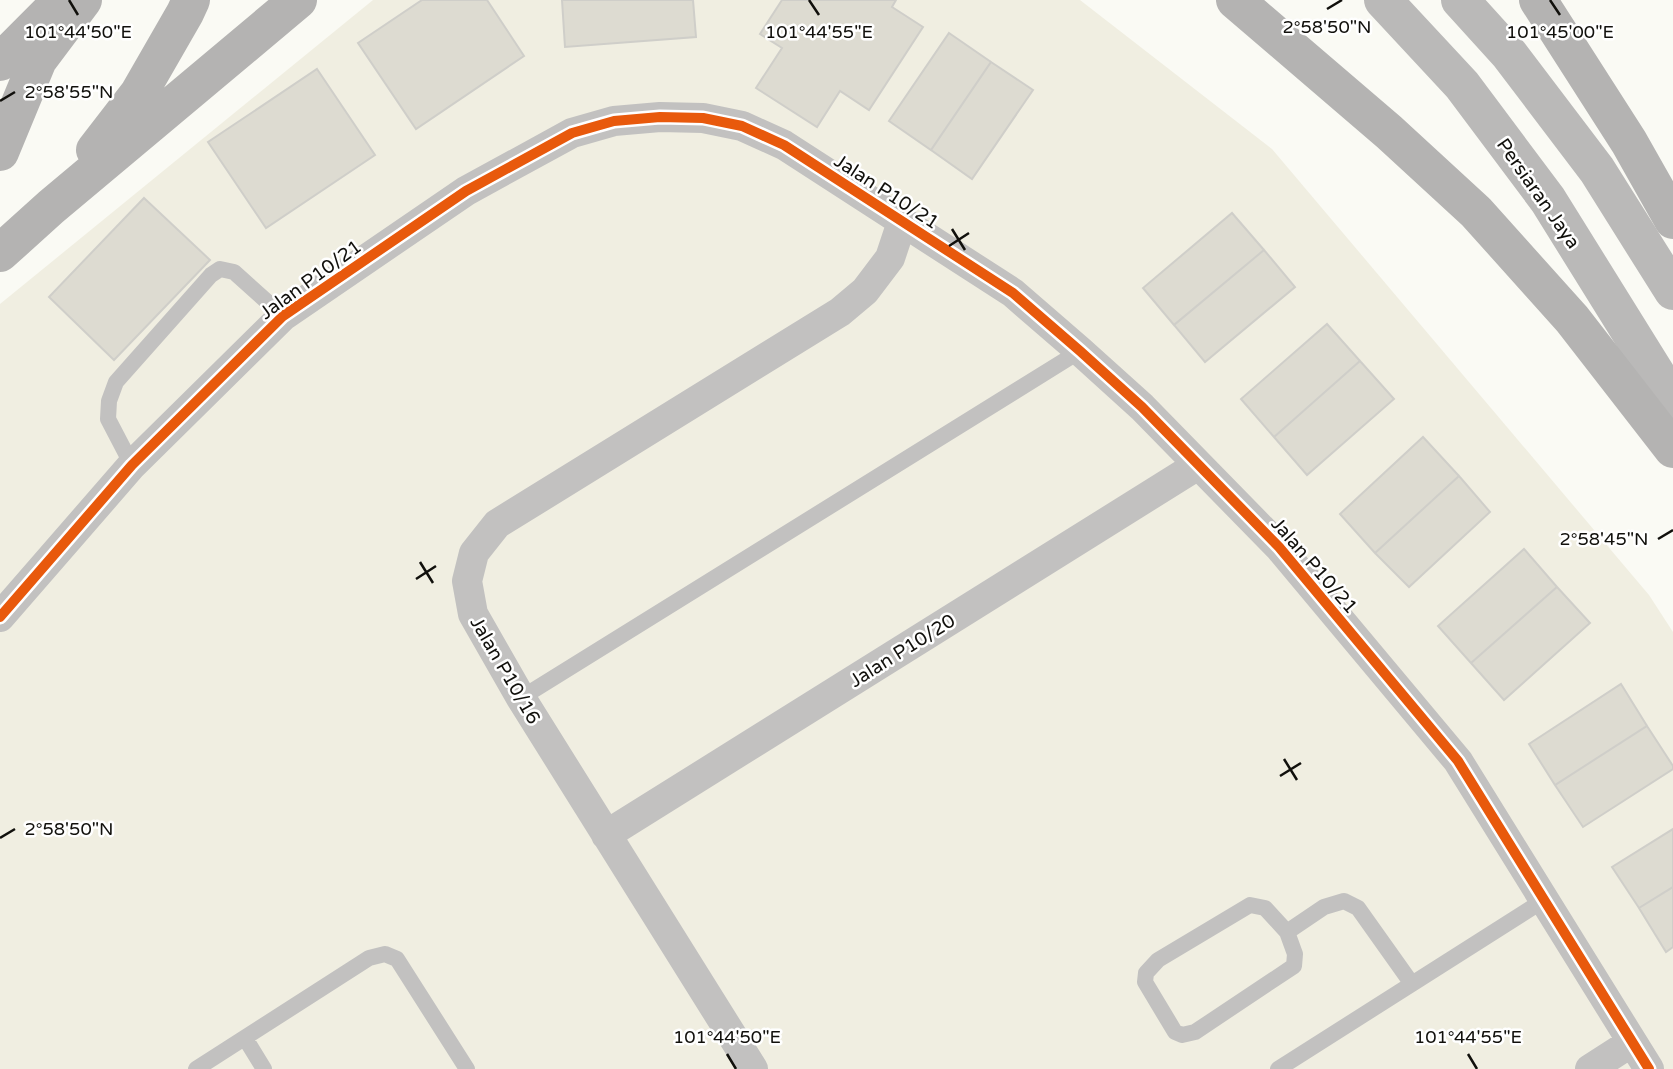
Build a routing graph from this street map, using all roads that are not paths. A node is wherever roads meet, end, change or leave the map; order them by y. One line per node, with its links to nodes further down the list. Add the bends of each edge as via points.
1 (63, 0): 9 (highway)
2 (83, 0): 10 (highway, via 38,60)
3 (298, 0): 11 (highway)
4 (1236, 0): 19 (highway, via 1476,212 1572,319)
5 (1383, 0): 18 (main road, Persiaran Jaya, via 1462,85 1548,200)
6 (1460, 0): 15 (main road, via 1509,54 1597,170)
7 (1538, 0): 12 (highway)
8 (188, 6): 11 (highway, via 139,93)
9 (0, 62)
10 (0, 152)
11 (51, 207): 14 (highway)
12 (1673, 220)
13 (902, 222): 16 (street, Jalan P10/21, via 784,145 742,125 703,118 614,121 572,133 466,191); 17 (street, Jalan P10/21, via 1013,293); 23 (street, Jalan P10/16, via 890,258 840,312 498,524 474,553 467,581 473,614)
14 (10, 244)
15 (1673, 291)
16 (282, 316): 21 (street, Jalan P10/21); 21 (lane, via 234,272 220,269 211,275 116,382 108,419)
17 (1080, 351): 20 (street, Jalan P10/21); 23 (lane)
18 (1673, 401)
19 (1673, 449)
20 (1198, 465): 24 (street, Jalan P10/20); 25 (street, Jalan P10/21, via 1279,547 1458,761)
21 (132, 466): 22 (street, Jalan P10/21)
22 (0, 617)
23 (521, 698): 24 (street, Jalan P10/16)
24 (606, 835): 33 (street, Jalan P10/16)
25 (1544, 900): 27 (lane); 29 (street, Jalan P10/21)
26 (1287, 932): 26 (lane, via 1265,908 1250,905 1158,960 1146,973 1145,982 1175,1032 1195,1032 1294,966); 27 (lane, via 1324,906 1344,901 1358,908)
27 (1412, 984): 34 (lane)
28 (245, 1038): 30 (lane); 31 (lane); 32 (lane, via 369,958 386,954 397,959)
29 (1632, 1042): 35 (street); 36 (street, Jalan P10/21)
30 (196, 1069)
31 (264, 1069)
32 (467, 1069)
33 (753, 1069)
34 (1278, 1069)
35 (1590, 1069)
36 (1648, 1069)

